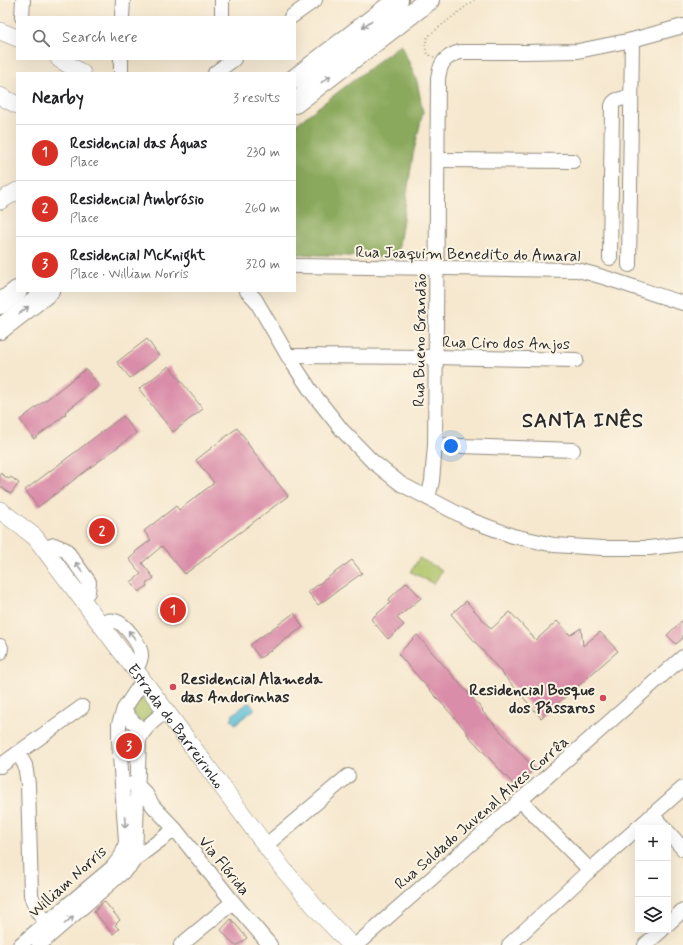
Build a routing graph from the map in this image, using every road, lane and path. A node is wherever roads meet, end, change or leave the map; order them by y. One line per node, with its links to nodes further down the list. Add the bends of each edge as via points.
1 (23, 0): 8 (street)
2 (123, 0): 9 (street)
3 (222, 0): 10 (street)
4 (315, 0): 11 (street)
5 (398, 0): 23 (highway, one-way to 23)
6 (429, 0): 26 (highway, one-way to 6)
7 (474, 0): 19 (path, via 428,36 425,45 427,54)
8 (22, 16)
9 (122, 16)
10 (222, 16)
11 (292, 16)
12 (683, 26): 15 (street)
13 (0, 31): 14 (main road)
14 (16, 38)
15 (632, 40): 19 (street, via 578,51 460,52); 25 (street)
16 (61, 60): 21 (main road)
17 (121, 60): 22 (street)
18 (232, 60): 20 (street)
19 (443, 62): 28 (street, Rua Bueno Brandão, via 438,79)
20 (220, 67)
21 (80, 72)
22 (121, 72)
23 (296, 78)
24 (0, 96): 27 (main road)
25 (631, 97): 32 (street, via 615,100 612,106); 33 (street)
26 (296, 101)
27 (16, 104)
28 (438, 160): 29 (street); 35 (street, Rua Bueno Brandão)
29 (573, 161)
30 (16, 192): 31 (main road)
31 (0, 201)
32 (610, 258)
33 (629, 265)
34 (296, 266): 35 (street, Rua Joaquim Benedito do Amaral)
35 (437, 269): 39 (street, Rua Joaquim Benedito do Amaral, via 577,270); 43 (street, Rua Bueno Brandão)
36 (16, 292): 40 (highway)
37 (48, 292): 41 (highway, one-way to 37)
38 (253, 294): 42 (street)
39 (683, 303)
40 (0, 304)
41 (0, 329)
42 (288, 356): 43 (street, Rua Ciro dos Anjos); 47 (street, via 311,391 342,430 372,461 402,484)
43 (435, 357): 44 (street, Rua Ciro dos Anjos); 45 (street, Rua Bueno Brandão)
44 (576, 360)
45 (435, 445): 46 (street); 47 (street, Rua Bueno Brandão)
46 (573, 450)
47 (428, 498): 49 (street, via 470,520 513,536 554,545 649,548)
48 (0, 510): 53 (main road, Estrada do Barreirinho, via 34,537)
49 (683, 544)
50 (0, 646): 51 (street)
51 (0, 653)
52 (683, 657): 64 (street, Rua Soldado Juvenal Alves Corrêa)
53 (140, 676): 55 (street, William Norris, via 138,688); 56 (main road, Estrada do Barreirinho)
54 (82, 707): 58 (street)
55 (124, 709): 57 (street, via 131,721 139,727); 61 (street, William Norris, via 119,724)
56 (166, 711): 57 (street, via 152,722); 71 (main road, Estrada do Barreirinho)
57 (142, 735): 62 (street, William Norris)
58 (18, 753): 59 (street); 78 (street, via 25,765 28,784 31,895 37,911)
59 (0, 766)
60 (348, 776): 71 (street)
61 (122, 782): 62 (street); 65 (street, William Norris)
62 (137, 785): 65 (street, William Norris); 66 (street, Via Flórida)
63 (683, 788): 67 (street)
64 (520, 800): 74 (street); 85 (street, Rua Soldado Juvenal Alves Corrêa)
65 (130, 803): 66 (street); 73 (street, William Norris); 78 (street, William Norris, one-way to 78, via 122,855 113,867)
66 (154, 806): 69 (street, Via Flórida)
67 (652, 815): 68 (street); 74 (street)
68 (661, 825)
69 (175, 829): 73 (street); 75 (street, Via Flórida)
70 (671, 835): 72 (street)
71 (265, 846): 84 (main road, Estrada do Barreirinho, via 322,915)
72 (683, 849)
73 (135, 858): 78 (street, William Norris, one-way to 73, via 130,866)
74 (590, 870): 86 (street)
75 (233, 902): 82 (street); 83 (street, Via Flórida)
76 (683, 910): 77 (street)
77 (671, 921)
78 (50, 928): 80 (street, William Norris); 81 (street, William Norris)
79 (659, 933): 87 (street)
80 (20, 945)
81 (39, 945)
82 (181, 945)
83 (270, 945)
84 (351, 945)
85 (356, 945)
86 (509, 945)
87 (645, 945)

